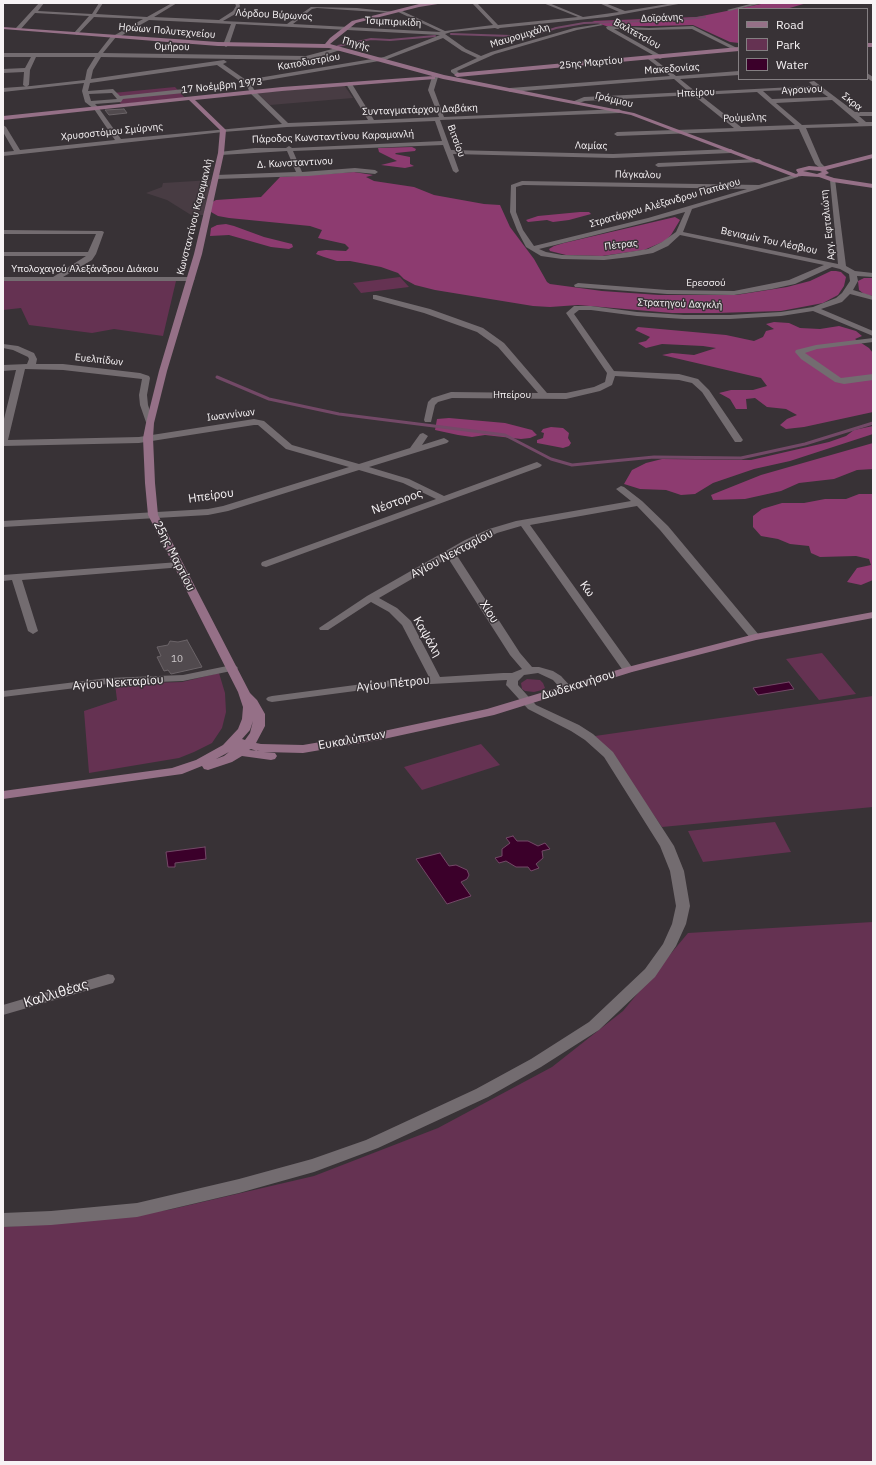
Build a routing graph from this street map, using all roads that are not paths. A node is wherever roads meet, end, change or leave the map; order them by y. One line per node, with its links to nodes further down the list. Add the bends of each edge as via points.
1 (42, 3): 17 (street)
2 (101, 3): 20 (street)
3 (175, 3): 21 (street)
4 (237, 3): 23 (street, via 236,12)
5 (429, 3): 12 (main road, Πηγής)
6 (442, 3): 12 (main road)
7 (474, 3): 31 (street)
8 (545, 3): 22 (street, Βαλτετσίου)
9 (601, 3): 19 (street)
10 (682, 3): 19 (street)
11 (761, 3): 14 (street)
12 (421, 6): 16 (main road, Πηγής)
13 (738, 8): 15 (street)
14 (739, 8)
15 (730, 10)
16 (398, 11): 18 (main road, Πηγής); 33 (street)
17 (35, 12): 20 (street, Λόρδου Βύρωνος); 29 (street)
18 (392, 12): 26 (street, via 317,7 310,8); 30 (main road, Πηγής, via 358,20)
19 (626, 13): 22 (street)
20 (94, 14): 21 (street, Λόρδου Βύρωνος); 32 (street)
21 (148, 17): 23 (street, Λόρδου Βύρωνος); 34 (street)
22 (583, 18): 25 (street, Βαλτετσίου); 31 (street)
23 (220, 21): 24 (street, Λόρδου Βύρωνος)
24 (234, 22): 26 (street, Λόρδου Βύρωνος); 37 (street)
25 (599, 24): 27 (street, Βαλτετσίου); 45 (street, Μαυρομιχάλη, via 526,42)
26 (289, 25): 30 (street, Λόρδου Βύρωνος)
27 (608, 27): 40 (street, Δοϊράνης, via 693,27); 44 (street, Βαλτετσίου)
28 (3, 28): 29 (main road, Ηρώων Πολυτεχνείου)
29 (18, 28): 32 (main road, Ηρώων Πολυτεχνείου)
30 (344, 28): 33 (street, Τσιμπιρικίδη); 38 (main road, Πηγής, via 327,43)
31 (498, 28): 33 (street)
32 (76, 33): 34 (main road, Ηρώων Πολυτεχνείου)
33 (443, 34): 35 (street); 36 (street, Καποδιστρίου)
34 (115, 36): 37 (main road, Ηρώων Πολυτεχνείου); 43 (street)
35 (452, 41): 36 (street); 45 (street)
36 (425, 43): 48 (street, Καποδιστρίου)
37 (226, 45): 38 (main road, Ηρώων Πολυτεχνείου)
38 (329, 46): 39 (main road, Πηγής)
39 (340, 49): 47 (street, via 312,57); 48 (main road, Πηγής)
40 (738, 49): 44 (main road, 25ης Μαρτίου)
41 (3, 55): 42 (street, Ομήρου)
42 (34, 55): 43 (street, Ομήρου); 50 (street)
43 (99, 55): 47 (street, Ομήρου); 58 (street)
44 (660, 57): 46 (main road, 25ης Μαρτίου)
45 (480, 58): 54 (street, Μαυρομιχάλη, via 453,70)
46 (650, 58): 54 (main road, 25ης Μαρτίου); 57 (street)
47 (228, 59): 49 (street)
48 (377, 59): 53 (main road, Πηγής); 60 (street, Καποδιστρίου)
49 (218, 63): 58 (street); 60 (street)
50 (27, 70): 51 (street); 62 (street)
51 (3, 71)
52 (738, 73): 57 (street, Μακεδονίας)
53 (426, 75): 55 (main road, 17 Νοέμβρη 1973); 56 (main road, Πηγής); 61 (main road, 17 Νοέμβρη 1973)
54 (458, 75): 56 (main road, 25ης Μαρτίου)
55 (434, 77): 56 (main road, 17 Νοέμβρη 1973); 83 (street, Βιτσίου, via 431,90)
56 (443, 77): 66 (main road, Γράμμου)
57 (675, 77): 66 (street, Μακεδονίας); 70 (street)
58 (86, 80): 65 (street); 69 (street)
59 (810, 80): 63 (street, Σκρα)
60 (245, 82): 68 (street, via 251,86)
61 (349, 84): 68 (main road, 17 Νοέμβρη 1973); 84 (street)
62 (26, 85)
63 (818, 87): 64 (street, Ηπείρου); 73 (street, Σκρα)
64 (757, 89): 70 (street, Ηπείρου); 74 (street)
65 (3, 90)
66 (510, 90): 75 (main road, Γράμμου)
67 (184, 91): 71 (street)
68 (252, 92): 72 (main road, 17 Νοέμβρη 1973); 87 (street)
69 (86, 93): 71 (street, via 113,91); 76 (street)
70 (693, 93): 75 (street, Ηπείρου, via 584,99); 90 (street)
71 (119, 98): 77 (street, via 122,100)
72 (190, 98): 77 (main road, 17 Νοέμβρη 1973); 91 (main road)
73 (832, 98): 74 (street, Αγροινου); 80 (street, Σκρα)
74 (772, 101): 88 (street)
75 (575, 102): 79 (main road, Γράμμου)
76 (89, 104): 77 (street); 78 (street)
77 (108, 104): 78 (main road, 17 Νοέμβρη 1973)
78 (96, 108): 82 (main road, 17 Νοέμβρη 1973); 94 (street)
79 (619, 111): 83 (street, Συνταγματάρχου Δαβάκη); 92 (main road, Γράμμου)
80 (854, 114): 81 (street); 85 (street, Σκρα)
81 (873, 114)
82 (3, 118)
83 (440, 118): 84 (street, Συνταγματάρχου Δαβάκη); 95 (street, Βιτσίου)
84 (372, 121): 87 (street, Συνταγματάρχου Δαβάκη)
85 (864, 124): 86 (street, Ρούμελης); 88 (street, Ρούμελης)
86 (873, 124)
87 (287, 125): 91 (street, Συνταγματάρχου Δαβάκη)
88 (800, 126): 90 (street, Ρούμελης); 107 (street, via 806,132)
89 (3, 127): 98 (street)
90 (738, 128): 92 (street, Ρούμελης)
91 (223, 130): 94 (street, Χρυσοστόμου Σμύρνης); 99 (main road, Κωνσταντίνου Καραμανλή)
92 (678, 130): 93 (street, Ρούμελης); 97 (main road, Γράμμου)
93 (617, 134)
94 (119, 141): 98 (street, Χρυσοστόμου Σμύρνης)
95 (446, 144): 96 (street, Πάροδος Κωνσταντίνου Καραμανλή); 100 (street, Βιτσίου)
96 (289, 148): 99 (street, Πάροδος Κωνσταντίνου Καραμανλή); 110 (street)
97 (731, 151): 100 (street, Λαμίας, via 613,156); 103 (main road, Γράμμου)
98 (18, 152): 101 (street, Χρυσοστόμου Σμύρνης)
99 (220, 152): 111 (main road, Κωνσταντίνου Καραμανλή)
100 (450, 152): 106 (street, Βιτσίου)
101 (3, 154)
102 (873, 156): 107 (main road)
103 (758, 161): 104 (street); 105 (main road, Γράμμου)
104 (658, 165)
105 (773, 166): 109 (main road, Γράμμου); 109 (main road, Γράμμου)
106 (456, 171)
107 (822, 171): 109 (main road); 112 (main road)
108 (375, 172): 110 (street, Δ. Κωνσταντινου, via 356,170)
109 (800, 173): 114 (street, Στρατάρχου Αλέξανδρου Παπάγου)
110 (300, 174): 111 (street, Δ. Κωνσταντινου)
111 (216, 177): 127 (main road, Κωνσταντίνου Καραμανλή)
112 (833, 180): 113 (main road); 122 (street, Αργ. Εφταλιώτη)
113 (873, 186)
114 (758, 187): 115 (street, Στρατάρχου Αλέξανδρου Παπάγου); 118 (street, Πάγκαλου, via 518,184 513,186 513,212 520,230)
115 (690, 207): 117 (street); 118 (street, Στρατάρχου Αλέξανδρου Παπάγου, via 630,225)
116 (3, 232): 120 (street, via 100,232)
117 (680, 233): 118 (street, Πέτρας, via 650,251 604,258 562,257 544,254); 121 (street, Βενιαμίν Του Λέσβιου)
118 (533, 248)
119 (3, 254): 120 (street)
120 (92, 254): 125 (street)
121 (830, 265): 122 (street, Βενιαμίν Του Λέσβιου); 128 (street, Ερεσσού, via 792,282 734,292 667,292)
122 (842, 267): 123 (street, Βενιαμίν Του Λέσβιου)
123 (853, 273): 124 (street); 129 (street, via 854,281)
124 (873, 275)
125 (56, 278): 126 (street, Υπολοχαγού Αλεξάνδρου Διάκου); 127 (street, Υπολοχαγού Αλεξάνδρου Διάκου)
126 (3, 279)
127 (191, 279): 141 (main road, Κωνσταντίνου Καραμανλή)
128 (578, 285)
129 (849, 291): 131 (street); 132 (street, Στρατηγού Δαγκλή, via 839,300)
130 (376, 297): 142 (street, via 427,311 480,330 501,345)
131 (873, 298)
132 (814, 309): 133 (street); 139 (street, Στρατηγού Δαγκλή, via 730,317 660,316 591,308 573,310 570,313)
133 (873, 334)
134 (873, 340): 140 (street, via 799,352 838,380)
135 (3, 346): 136 (street, via 31,355 34,359)
136 (30, 366): 137 (street, Ευελπίδων); 144 (street, Ευελπίδων, via 133,374 146,378 143,395)
137 (21, 367): 138 (street, Ευελπίδων); 149 (street)
138 (3, 368)
139 (611, 373): 142 (street, Ηπείρου, via 609,383 585,392 566,396); 147 (street, via 679,377 695,381 705,390)
140 (873, 376)
141 (159, 386): 144 (main road, 25ης Μαρτίου)
142 (542, 392): 143 (street, Ηπείρου, via 451,395 431,404)
143 (428, 420)
144 (150, 424): 146 (main road, 25ης Μαρτίου)
145 (423, 436): 150 (street)
146 (148, 438): 149 (street, Ιωαννίνων); 152 (street, Ιωαννίνων, via 261,423 289,447); 156 (main road, 25ης Μαρτίου)
147 (738, 440)
148 (444, 441): 150 (street, Ηπείρου)
149 (3, 442)
150 (414, 450): 152 (street, Ηπείρου)
151 (537, 465): 154 (street, Νέστορος)
152 (357, 468): 154 (street, Ιωαννίνων, via 412,483); 156 (street, Ηπείρου, via 232,508)
153 (621, 489): 155 (street)
154 (444, 499): 160 (street, Νέστορος)
155 (640, 503): 157 (street, Αγίου Νεκταρίου); 168 (street)
156 (154, 515): 158 (street, Ηπείρου); 161 (main road, 25ης Μαρτίου)
157 (524, 523): 159 (street, Αγίου Νεκταρίου, via 493,531); 171 (street, Κω)
158 (3, 524)
159 (450, 553): 164 (street, Αγίου Νεκταρίου); 170 (street, Χίου)
160 (266, 564)
161 (179, 565): 162 (street); 169 (main road, 25ης Μαρτίου)
162 (16, 577): 163 (street); 167 (street)
163 (3, 578)
164 (371, 598): 166 (street, Αγίου Νεκταρίου); 173 (street, Καψάλη, via 393,610 407,623)
165 (873, 614): 168 (main road, Δωδεκανήσου)
166 (324, 628)
167 (33, 631)
168 (755, 637): 171 (main road, Δωδεκανήσου)
169 (232, 668): 175 (main road, 25ης Μαρτίου); 176 (street, Αγίου Νεκταρίου, via 183,678 108,681)
170 (529, 670): 172 (street); 174 (street, via 549,673)
171 (628, 670): 174 (main road, Δωδεκανήσου)
172 (514, 676): 173 (street, Αγίου Πέτρου); 178 (street, via 512,685)
173 (436, 680): 177 (street, Αγίου Πέτρου)
174 (566, 688): 178 (main road, Δωδεκανήσου)
175 (244, 692): 179 (main road, 25ης Μαρτίου, via 259,714); 181 (main road, 25ης Μαρτίου, via 249,707 248,718)
176 (3, 694)
177 (272, 699)
178 (525, 701): 180 (main road, Δωδεκανήσου, via 490,712); 188 (street, via 589,737 609,755 667,846 677,870 683,906 679,924 669,946 650,973 594,1026 565,1045 482,1093 372,1144 314,1165 137,1210)
179 (257, 731): 181 (main road, 25ης Μαρτίου); 182 (main road)
180 (402, 731): 182 (main road, Ευκαλύπτων, via 303,749 289,754)
181 (237, 746): 182 (main road, Ευκαλύπτων); 183 (main road, 25ης Μαρτίου); 184 (main road, 25ης Μαρτίου, via 200,763)
182 (269, 753): 183 (main road)
183 (218, 763): 184 (main road, 25ης Μαρτίου, via 203,768)
184 (174, 771): 185 (main road, 25ης Μαρτίου)
185 (3, 795)
186 (108, 979): 187 (street, Καλλιθέας)
187 (3, 1010)
188 (3, 1220)

